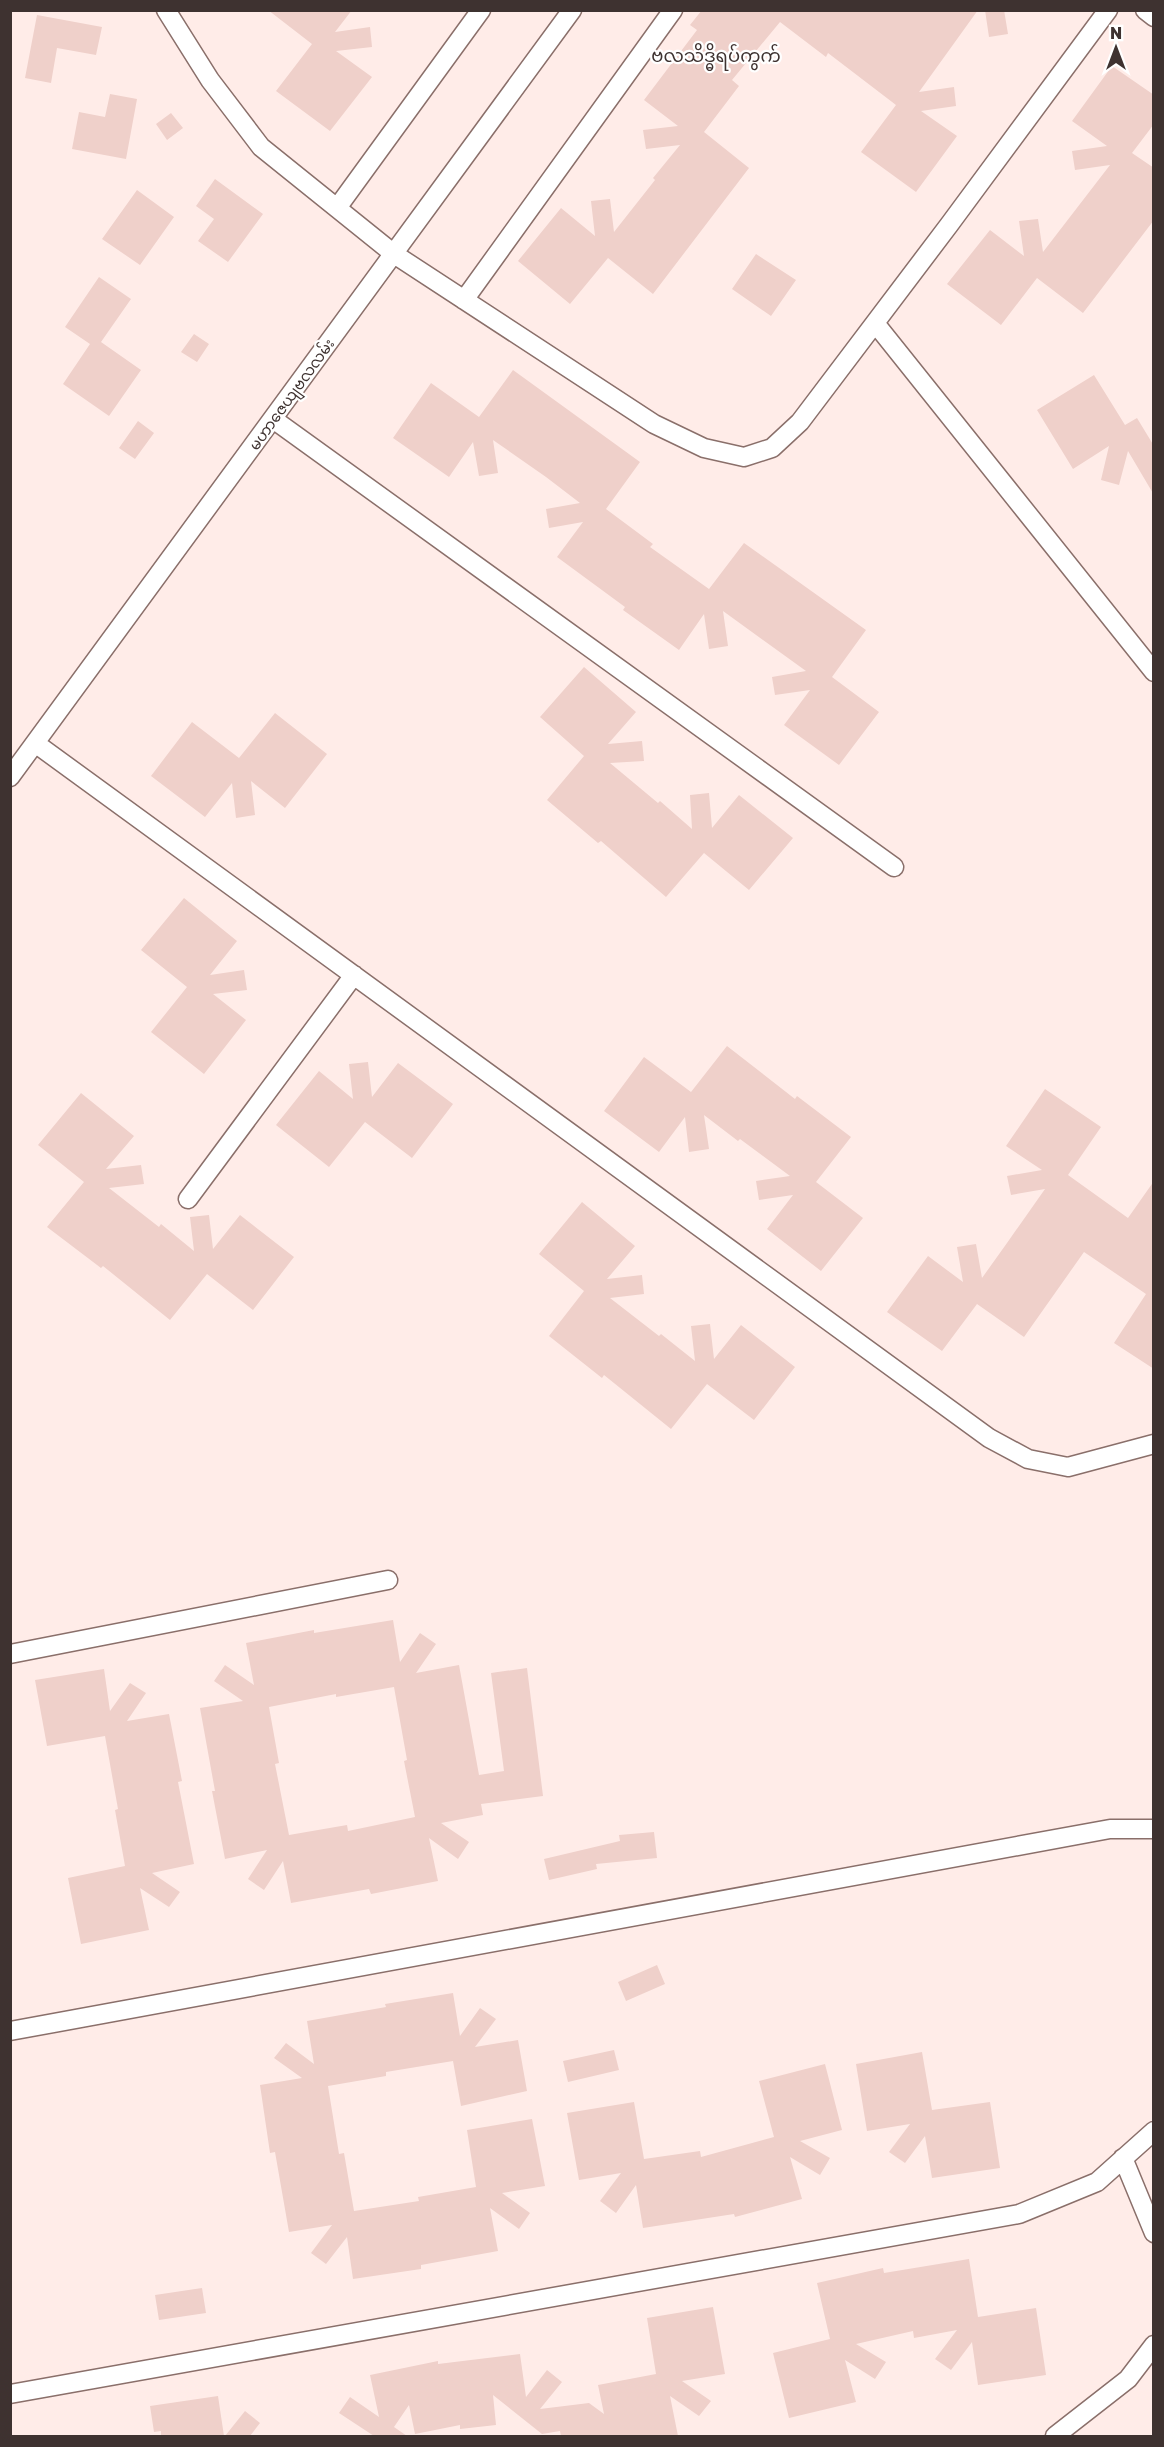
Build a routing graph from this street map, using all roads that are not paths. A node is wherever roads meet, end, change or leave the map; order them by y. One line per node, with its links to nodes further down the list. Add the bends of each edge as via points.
1 (166, 10): 8 (street, via 210,80 261,147)
2 (481, 10): 8 (street)
3 (572, 10): 9 (street, မဟာဇေယျဗလလမ်း)
4 (673, 10): 10 (street)
5 (1108, 10): 11 (street)
6 (1145, 10): 7 (street)
7 (1154, 17)
8 (337, 208): 9 (street)
9 (394, 254): 10 (street); 12 (street, မဟာဇေယျဗလလမ်း)
10 (464, 300): 11 (street, via 654,424 704,448 744,457 772,448 800,422)
11 (875, 323): 13 (street)
12 (273, 419): 14 (street, မဟာဇေယျဗလလမ်း); 16 (street)
13 (1154, 672)
14 (35, 743): 15 (street, မဟာဇေယျဗလလမ်း); 17 (street)
15 (10, 777)
16 (894, 867)
17 (354, 975): 18 (street); 19 (street, via 989,1438 1028,1460 1068,1467)
18 (188, 1199)
19 (1154, 1444)
20 (388, 1580): 21 (street)
21 (10, 1654)
22 (1154, 1829): 23 (street, via 1110,1829)
23 (10, 2031)
24 (1154, 2131): 25 (street)
25 (1124, 2158): 26 (street); 28 (street, via 1097,2182 1019,2214)
26 (1154, 2233)
27 (1154, 2345): 29 (street, via 1128,2379)
28 (10, 2394)
29 (1055, 2436)

